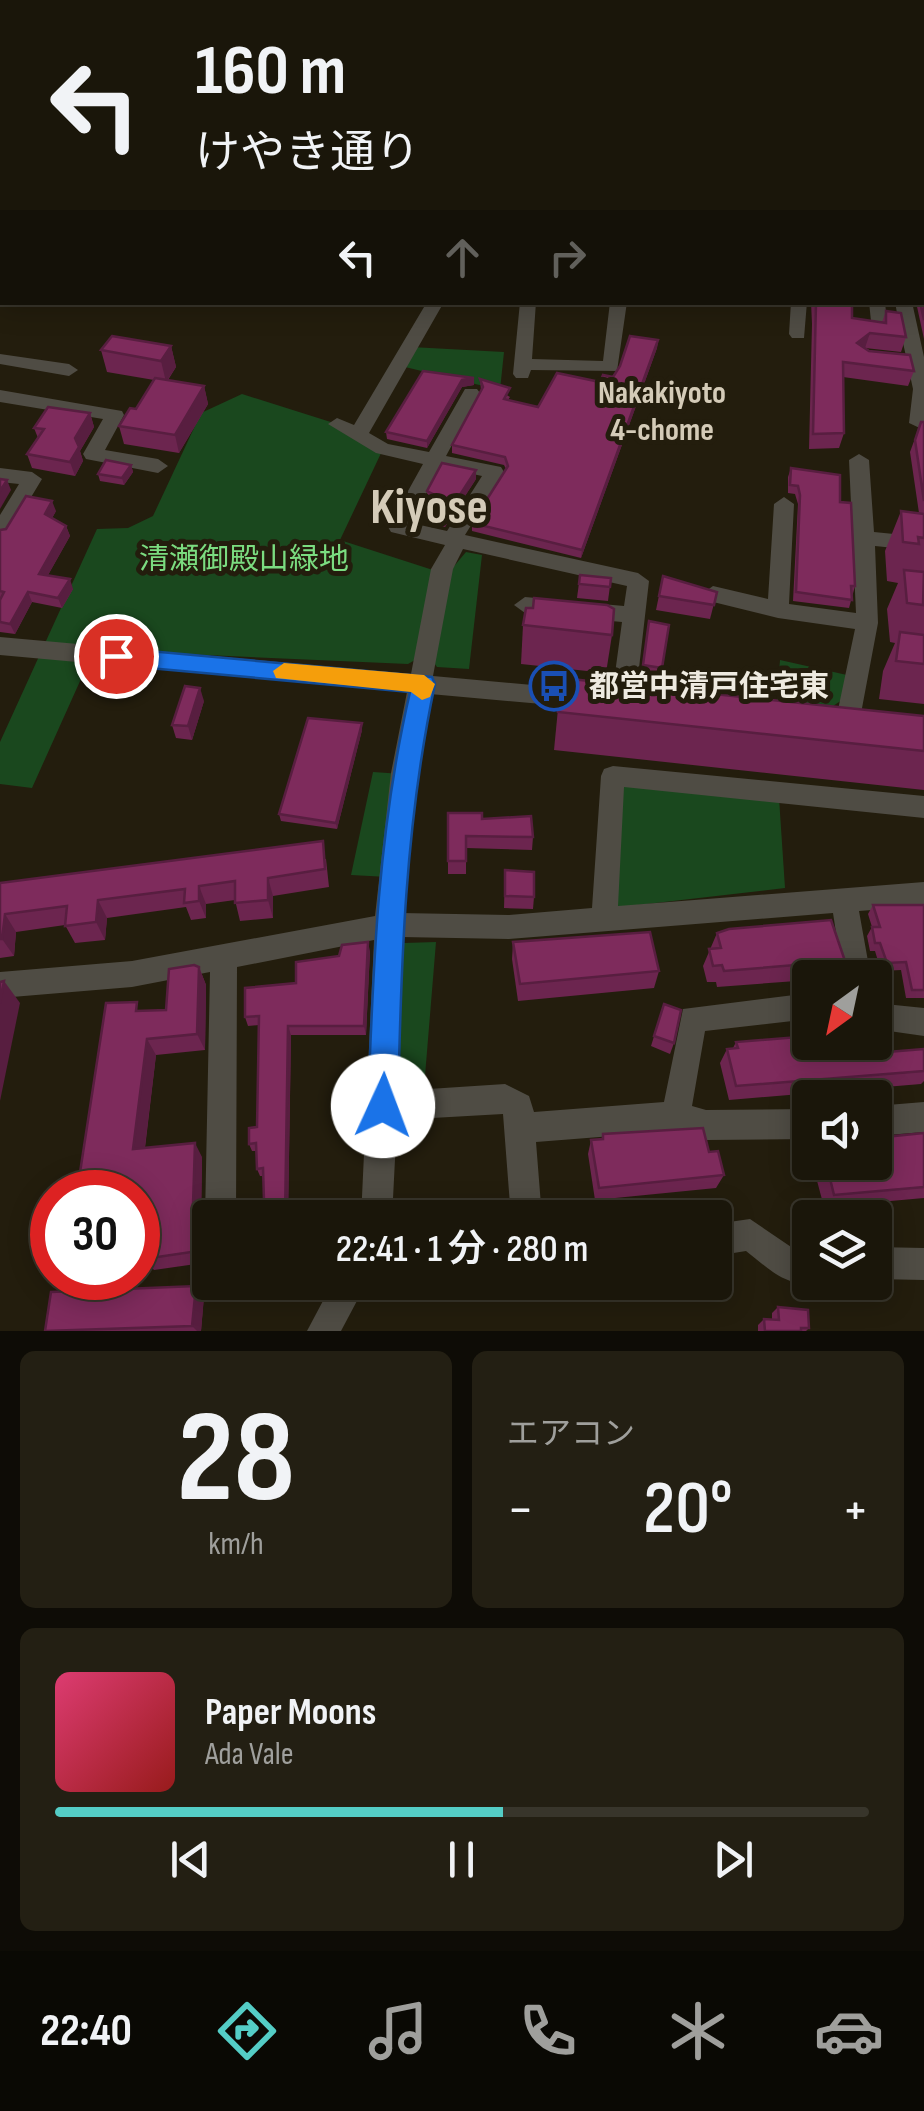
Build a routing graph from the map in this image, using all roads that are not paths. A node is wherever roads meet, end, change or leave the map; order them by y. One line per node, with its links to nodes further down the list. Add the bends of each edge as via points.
1 (434, 305): 14 (street)
2 (528, 305): 3 (street, via 523,371 612,366)
3 (618, 305)
4 (800, 305): 7 (street)
5 (877, 305): 6 (street, via 878,316)
6 (904, 311): 13 (street, via 907,361 922,389 918,423)
7 (798, 334)
8 (0, 358): 9 (street)
9 (69, 370)
10 (471, 392): 15 (street)
11 (0, 396): 17 (street, via 115,415 93,454)
12 (338, 424): 14 (street)
13 (924, 424)
14 (358, 435): 15 (street, via 383,449)
15 (433, 457): 22 (street, via 398,527); 22 (street, via 494,472)
16 (859, 460): 21 (street)
17 (158, 466)
18 (0, 474): 20 (street, via 32,480)
19 (784, 504): 26 (street)
20 (0, 532)
21 (864, 538): 23 (street); 28 (street)
22 (457, 542): 27 (street, via 638,581); 30 (street, via 442,569)
23 (924, 544)
24 (713, 594): 26 (street)
25 (525, 605): 27 (street)
26 (778, 610): 28 (street)
27 (634, 616): 30 (street, via 632,703)
28 (867, 622): 31 (street)
29 (0, 646): 30 (street)
30 (424, 684): 36 (street, via 404,773)
31 (847, 724)
32 (924, 807): 35 (street, via 613,776)
33 (924, 894): 34 (street)
34 (844, 900): 35 (street); 38 (street)
35 (604, 919): 36 (street)
36 (390, 926): 37 (street); 43 (street)
37 (224, 959): 39 (street, via 117,976); 49 (street)
38 (854, 960)
39 (0, 984)
40 (792, 1008): 44 (street, via 694,1019)
41 (892, 1018): 42 (street)
42 (924, 1022)
43 (383, 1106): 48 (street, via 505,1099 520,1106); 50 (street)
44 (676, 1116): 47 (street, via 706,1125); 48 (street)
45 (924, 1117): 46 (street)
46 (892, 1120)
47 (792, 1124)
48 (522, 1128): 51 (street)
49 (220, 1200)
50 (377, 1200)
51 (526, 1200)
52 (732, 1238): 55 (street, via 750,1235)
53 (892, 1263): 54 (street)
54 (924, 1264)
55 (792, 1267)
56 (340, 1300): 57 (street)
57 (322, 1331)

